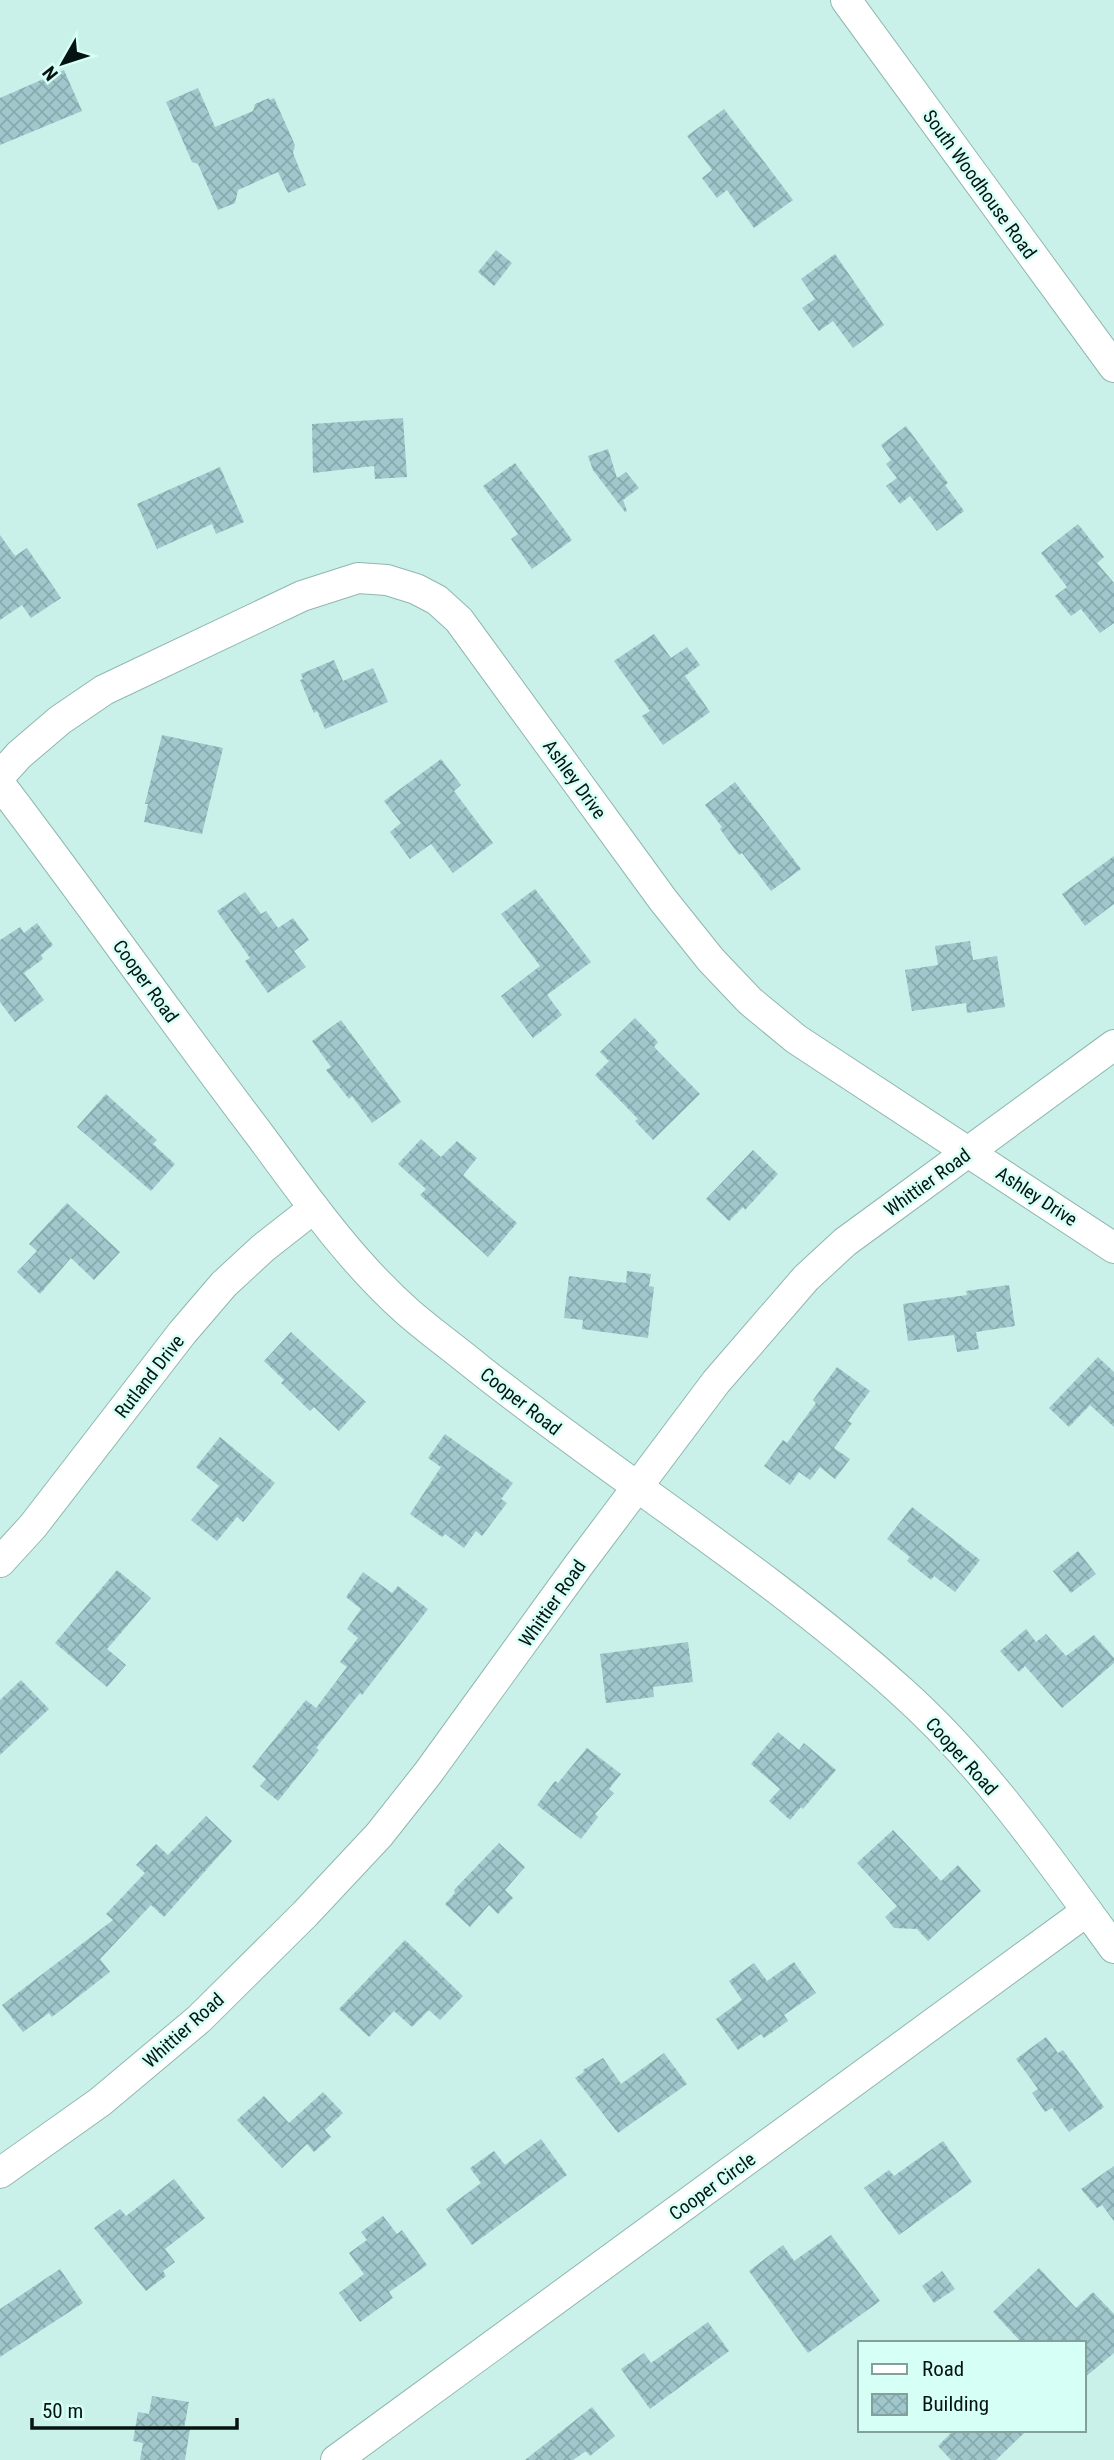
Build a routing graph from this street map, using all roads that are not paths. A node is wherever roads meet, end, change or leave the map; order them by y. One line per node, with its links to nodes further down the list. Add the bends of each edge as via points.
1 (846, 0): 2 (street, South Woodhouse Road)
2 (1114, 367)
3 (0, 776): 6 (street, Ashley Drive, via 60,720 104,690 302,596 358,578 416,589 459,620 663,900 750,1001 796,1039)
4 (0, 784): 7 (street, Cooper Road)
5 (1114, 1045): 6 (street, Whittier Road)
6 (967, 1152): 8 (street, Ashley Drive); 9 (street, Whittier Road, via 845,1242 806,1278 753,1336)
7 (314, 1208): 9 (street, Cooper Road, via 365,1270 409,1312); 10 (street, Rutland Drive, via 224,1284)
8 (1114, 1248)
9 (637, 1488): 11 (street, Cooper Road, via 836,1636 904,1693 1023,1824); 13 (street, Whittier Road, via 379,1835 198,2019 100,2102)
10 (0, 1562)
11 (1087, 1911): 12 (street, Cooper Road); 14 (street, Cooper Circle)
12 (1114, 1948)
13 (0, 2174)
14 (336, 2460)

